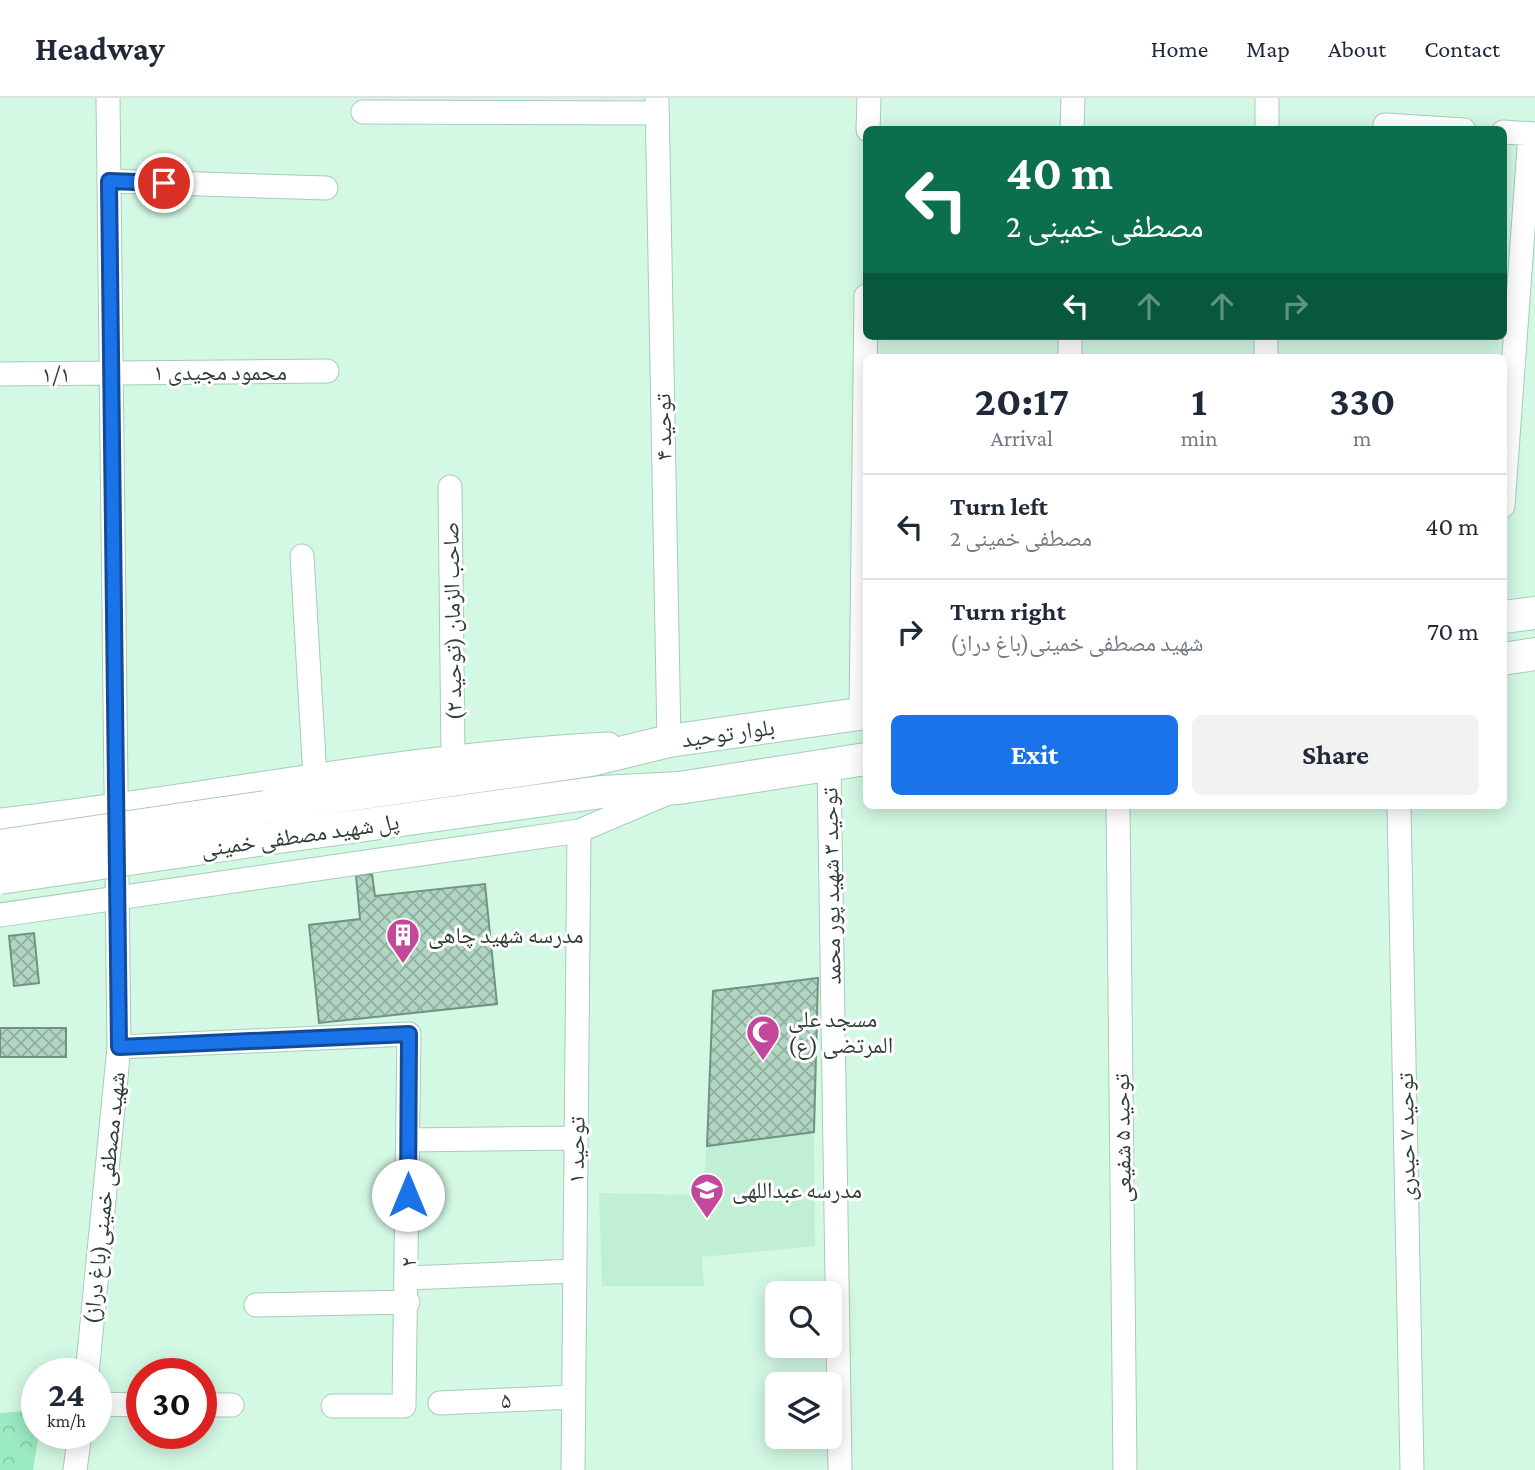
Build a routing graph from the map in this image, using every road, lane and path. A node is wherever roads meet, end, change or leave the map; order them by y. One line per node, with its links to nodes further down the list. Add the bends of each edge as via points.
1 (108, 98): 14 (street, شهید مصطفی خمینی(باغ دراز))
2 (869, 98): 8 (street)
3 (1073, 98): 9 (street)
4 (1267, 98): 10 (street)
5 (657, 106): 6 (street); 28 (street, توحید ۴)
6 (363, 112)
7 (1385, 125): 11 (street)
8 (869, 126)
9 (1072, 126)
10 (1267, 126)
11 (1401, 126)
12 (1507, 132): 13 (street)
13 (1533, 134): 19 (street)
14 (109, 181): 15 (street); 17 (street, شهید مصطفی خمینی(باغ دراز))
15 (326, 188)
16 (327, 371): 17 (street, ۱ محمود مجیدی)
17 (113, 373): 18 (street, ۱/۱); 36 (street, شهید مصطفی خمینی(باغ دراز))
18 (0, 374)
19 (1517, 376): 20 (street)
20 (1507, 469)
21 (450, 487): 29 (street, صاحب الزمان (توحید ۲))
22 (302, 556): 33 (street)
23 (1535, 613): 24 (main road)
24 (1507, 616)
25 (1535, 653): 26 (main road)
26 (1507, 658)
27 (863, 713): 28 (main road, بلوار توحید)
28 (669, 741): 29 (street); 31 (main road, بلوار توحید)
29 (453, 755): 33 (street)
30 (863, 759): 32 (main road, بلوار توحید)
31 (591, 761): 41 (main road, پل شهید مصطفی خمینی, bridge)
32 (829, 765): 34 (main road, بلوار توحید); 61 (street, توحید ۳ شهيد پور محمد)
33 (315, 776): 36 (street)
34 (679, 789): 35 (main road, بلوار توحید); 40 (street)
35 (601, 792): 42 (main road, پل شهید مصطفی خمینی, bridge)
36 (114, 807): 39 (street); 43 (street, شهید مصطفی خمینی(باغ دراز))
37 (1118, 809): 62 (street, توحید ۵ شفیعی)
38 (1399, 809): 63 (street, توحید ۷ حیدری)
39 (0, 820)
40 (579, 831): 43 (street); 46 (street, توحید ۱)
41 (0, 846)
42 (0, 878)
43 (117, 900): 44 (street); 45 (street, شهید مصطفی خمینی(باغ دراز))
44 (0, 915)
45 (119, 1047): 47 (street, ۲, via 409,1034); 52 (street, شهید مصطفی خمینی(باغ دراز))
46 (576, 1138): 47 (street); 48 (street, توحید ۱)
47 (408, 1140): 49 (street, ۲)
48 (574, 1271): 49 (street); 53 (street, توحید ۱)
49 (408, 1278): 50 (street, ۲)
50 (408, 1302): 51 (street); 57 (street, ۲, via 404,1406)
51 (256, 1305)
52 (89, 1358)
53 (573, 1397): 54 (street, ۵); 60 (street, توحید ۱)
54 (440, 1403)
55 (217, 1405): 56 (street)
56 (232, 1405)
57 (333, 1406)
58 (78, 1449): 59 (street)
59 (75, 1470)
60 (573, 1470)
61 (839, 1470)
62 (1125, 1470)
63 (1412, 1470)

